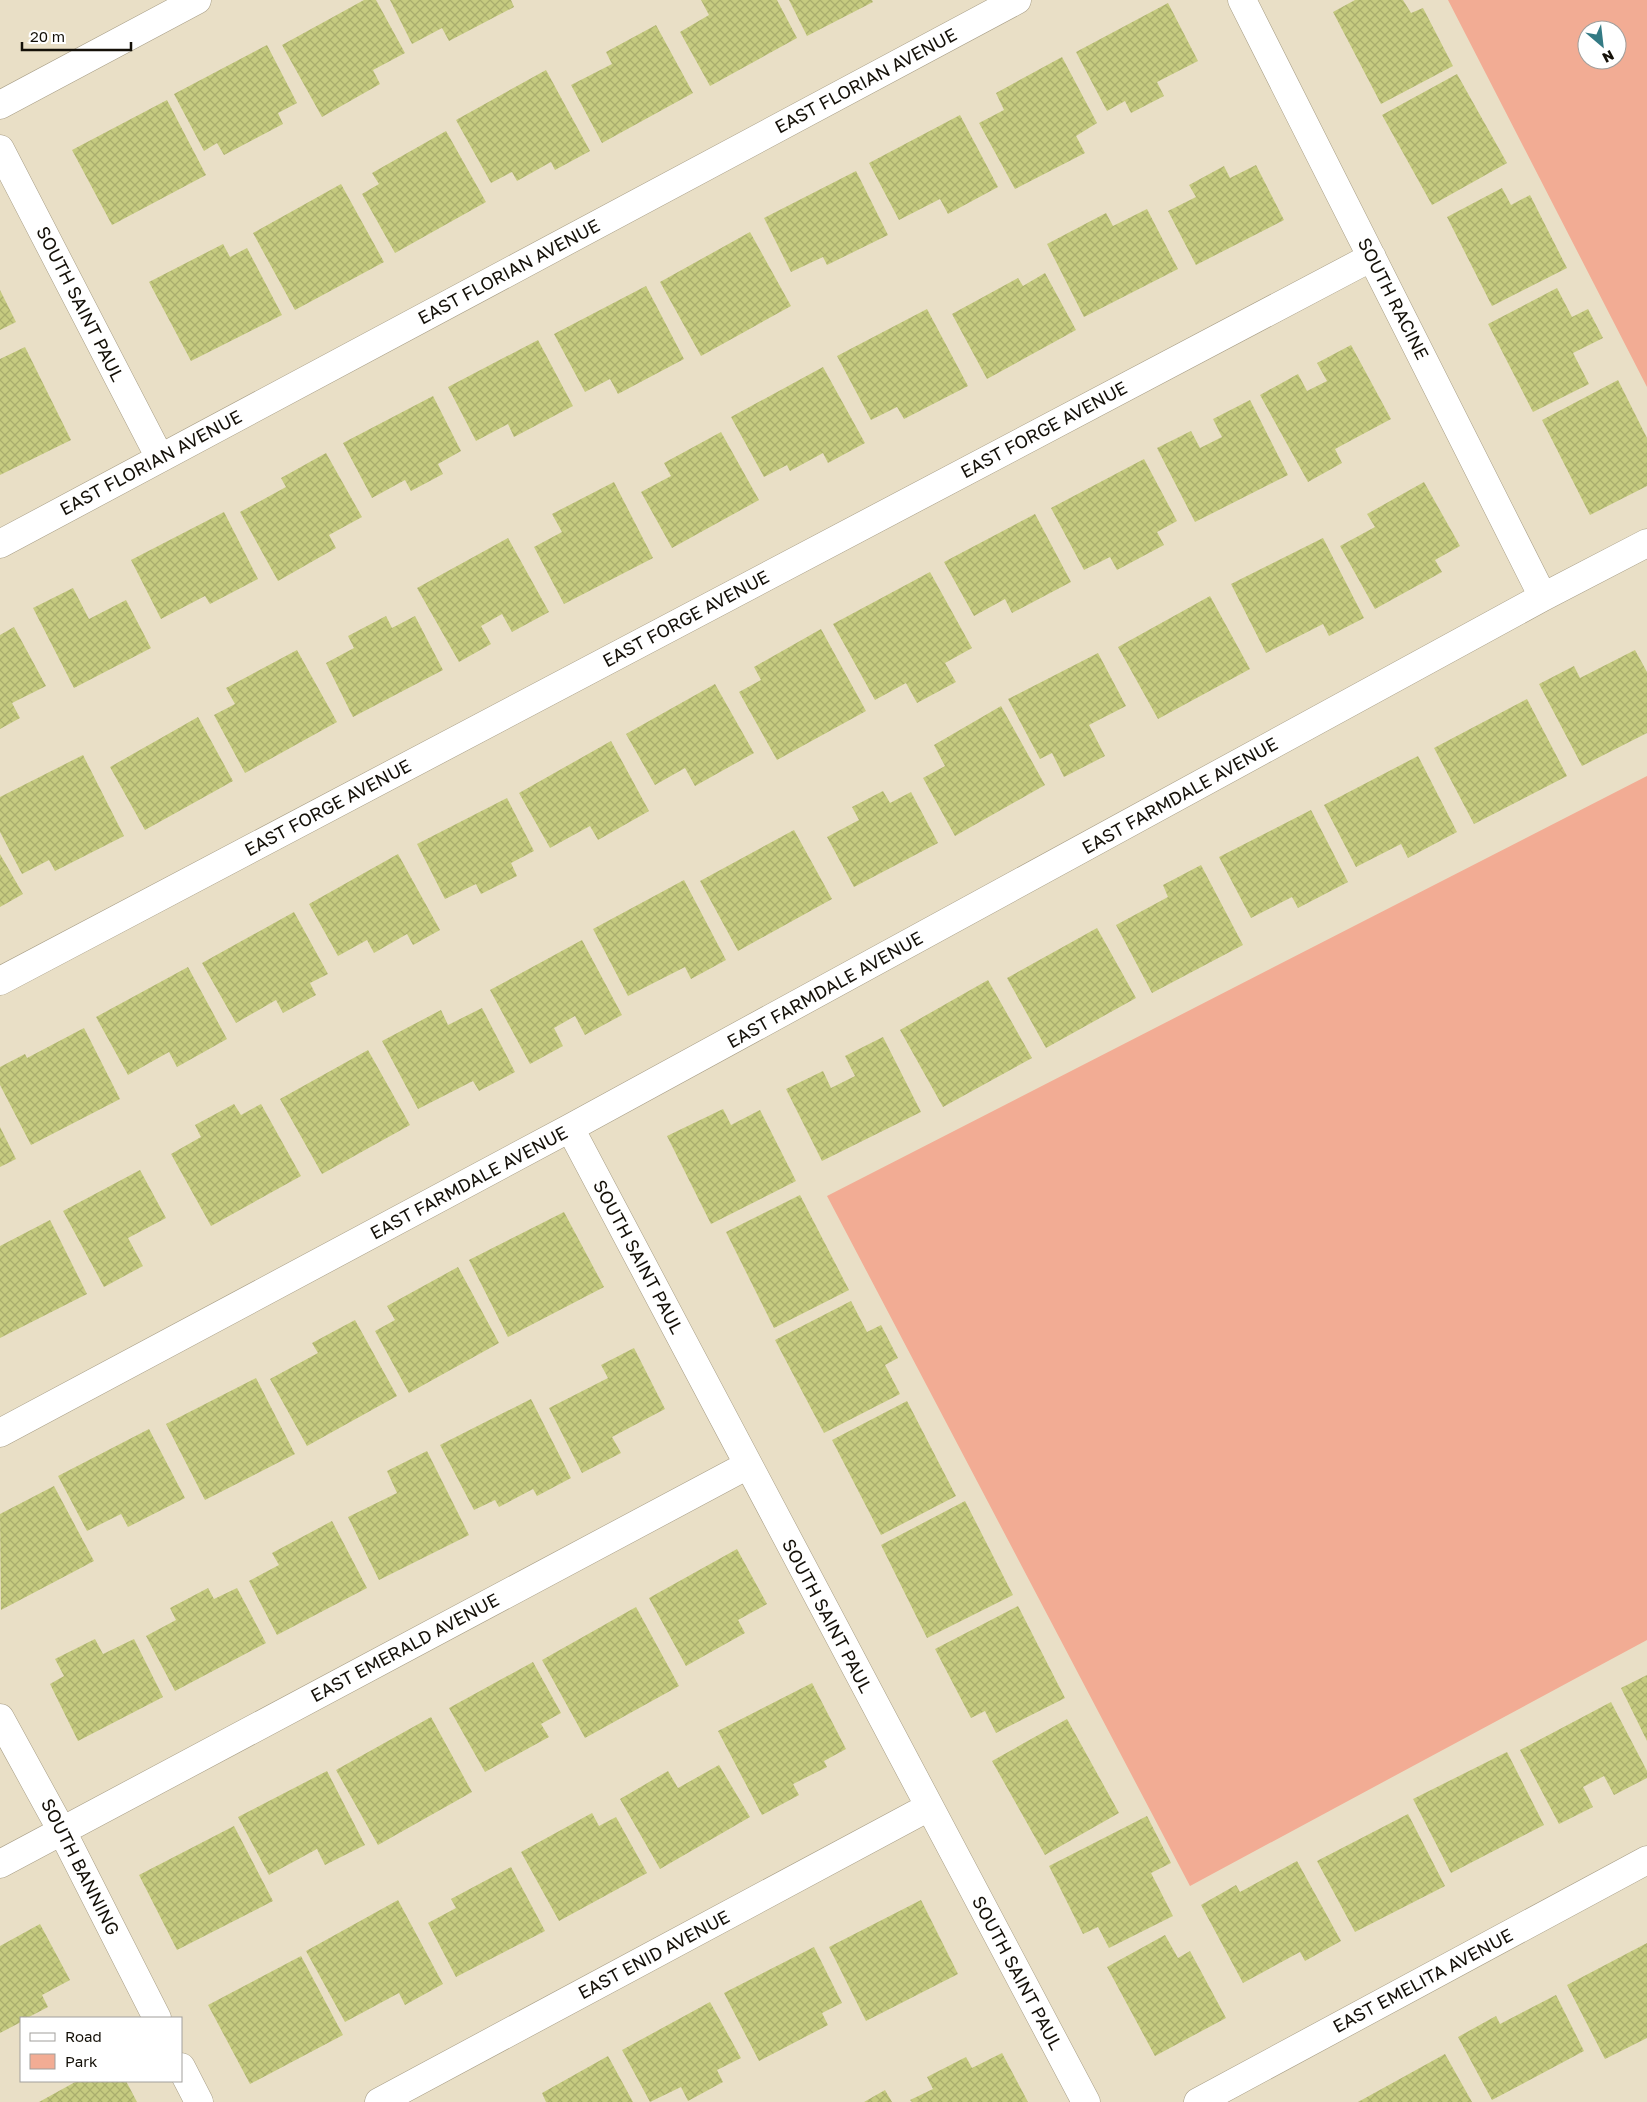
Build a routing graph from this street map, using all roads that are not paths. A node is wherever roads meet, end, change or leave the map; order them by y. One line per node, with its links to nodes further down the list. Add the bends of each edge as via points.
1 (197, 0): 4 (street)
2 (1017, 0): 7 (street, EAST FLORIAN AVENUE)
3 (1242, 0): 6 (street, SOUTH RACINE)
4 (0, 105)
5 (0, 149): 7 (street, SOUTH SAINT PAUL)
6 (1372, 257): 10 (street, SOUTH RACINE); 11 (street, EAST FORGE AVENUE)
7 (160, 458): 9 (street, EAST FLORIAN AVENUE)
8 (1647, 542): 10 (street, EAST FARMDALE AVENUE)
9 (0, 544)
10 (1543, 597): 12 (street, EAST FARMDALE AVENUE)
11 (0, 981)
12 (570, 1128): 13 (street, EAST FARMDALE AVENUE); 14 (street, SOUTH SAINT PAUL)
13 (0, 1433)
14 (748, 1465): 16 (street, SOUTH SAINT PAUL); 17 (street, EAST EMERALD AVENUE)
15 (0, 1718): 17 (street, SOUTH BANNING)
16 (929, 1807): 23 (street, EAST ENID AVENUE); 24 (street, SOUTH SAINT PAUL)
17 (62, 1830): 19 (street, EAST EMERALD AVENUE); 20 (street, SOUTH BANNING)
18 (1647, 1860): 25 (street, EAST EMELITA AVENUE)
19 (0, 1864)
20 (156, 2017)
21 (182, 2069): 22 (street)
22 (199, 2102)
23 (379, 2102)
24 (1086, 2102)
25 (1198, 2102)

